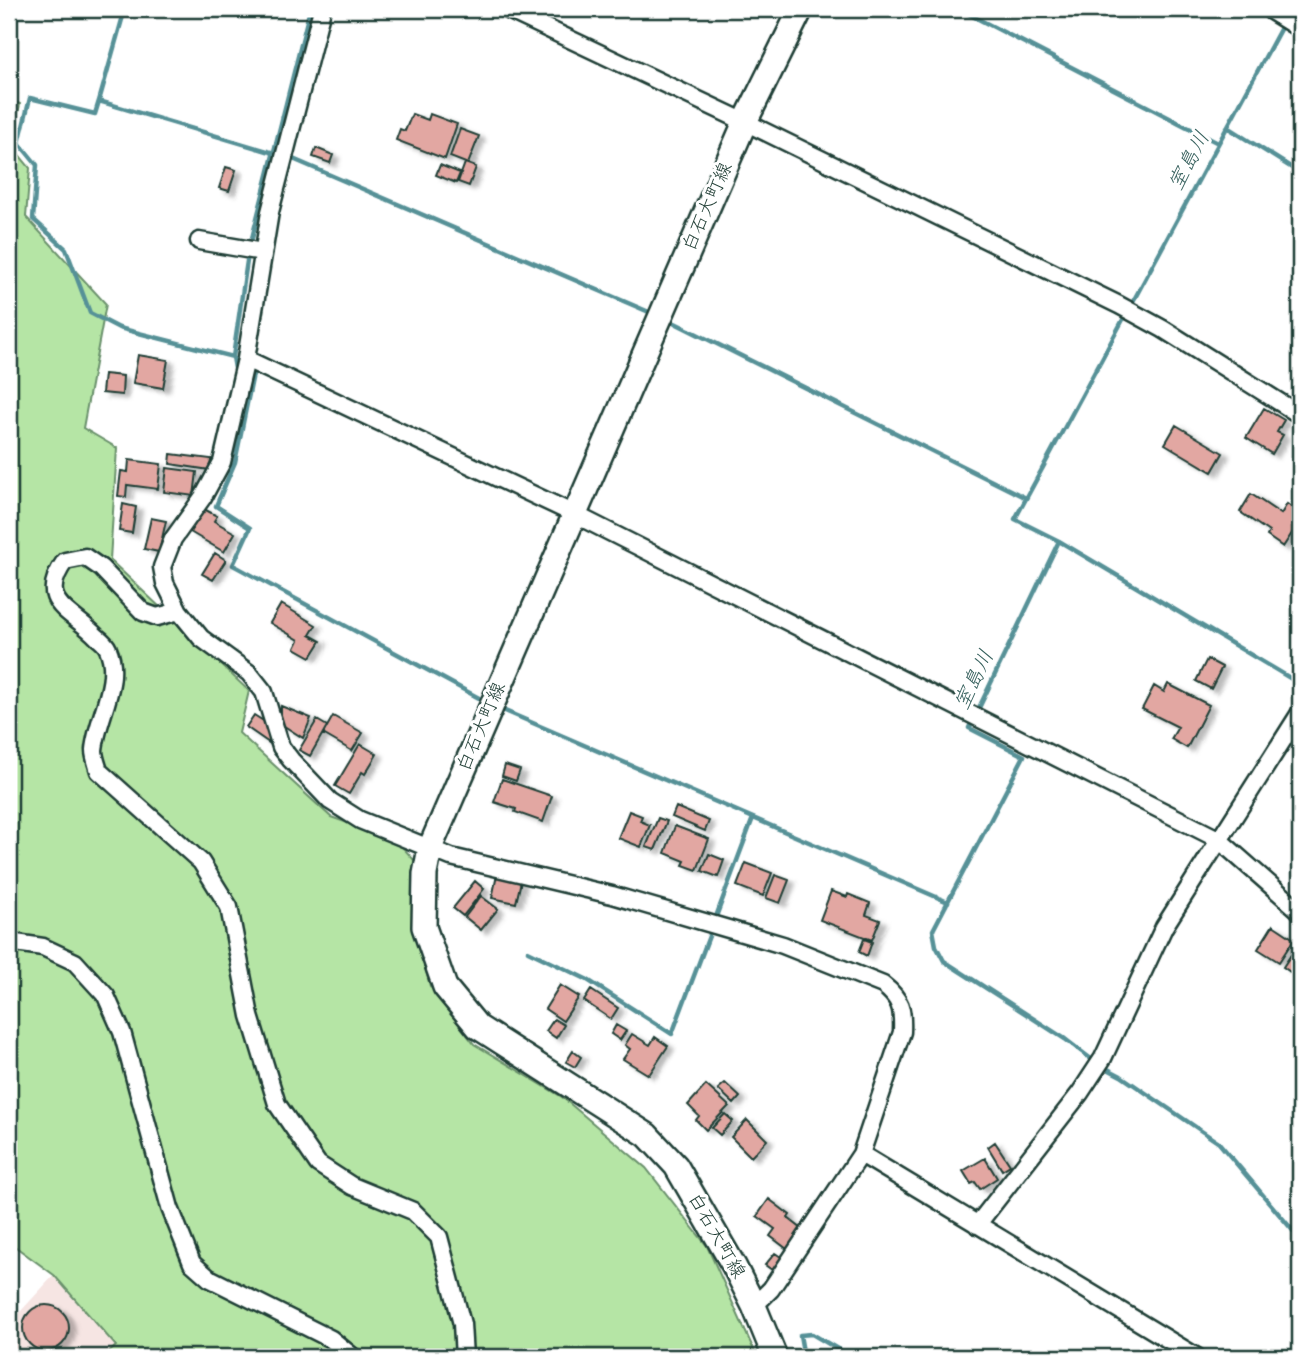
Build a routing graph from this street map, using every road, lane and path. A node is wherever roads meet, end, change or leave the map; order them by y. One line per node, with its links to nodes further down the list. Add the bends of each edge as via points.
1 (322, 9): 6 (street, via 270,212)
2 (506, 9): 4 (street)
3 (801, 9): 4 (main road, 白石大町線)
4 (745, 122): 8 (street, via 1119,305); 9 (main road, 白石大町線)
5 (199, 241): 6 (street)
6 (254, 251): 7 (street)
7 (246, 359): 9 (street); 10 (street, via 222,461 173,539 162,567)
8 (1300, 415)
9 (574, 514): 12 (street); 13 (main road, 白石大町線)
10 (179, 611): 13 (street, via 201,638 248,673 264,692 281,747 330,800 360,820); 20 (street, via 158,617 143,612 85,557 65,561 54,576 53,593 59,605 107,647 113,670 94,752 99,771 201,862 229,907 250,1016 277,1104 318,1164 352,1186 413,1211 439,1237 462,1324)
11 (1300, 713): 12 (street)
12 (1218, 839): 14 (street); 17 (street, via 1164,927 1080,1093)
13 (430, 848): 16 (street, via 783,945 883,985 895,994 903,1014 902,1032); 18 (main road, 白石大町線, via 424,927 445,986 478,1027 647,1135 676,1166)
14 (1300, 911)
15 (9, 942): 19 (street, via 43,947 75,962 106,996 122,1032 170,1208 192,1263 209,1278 331,1339)
16 (861, 1154): 17 (street); 18 (street, via 771,1289)
17 (977, 1225): 22 (street)
18 (754, 1306): 21 (main road, 白石大町線)
19 (353, 1357)
20 (464, 1357)
21 (775, 1357)
22 (1197, 1357)

